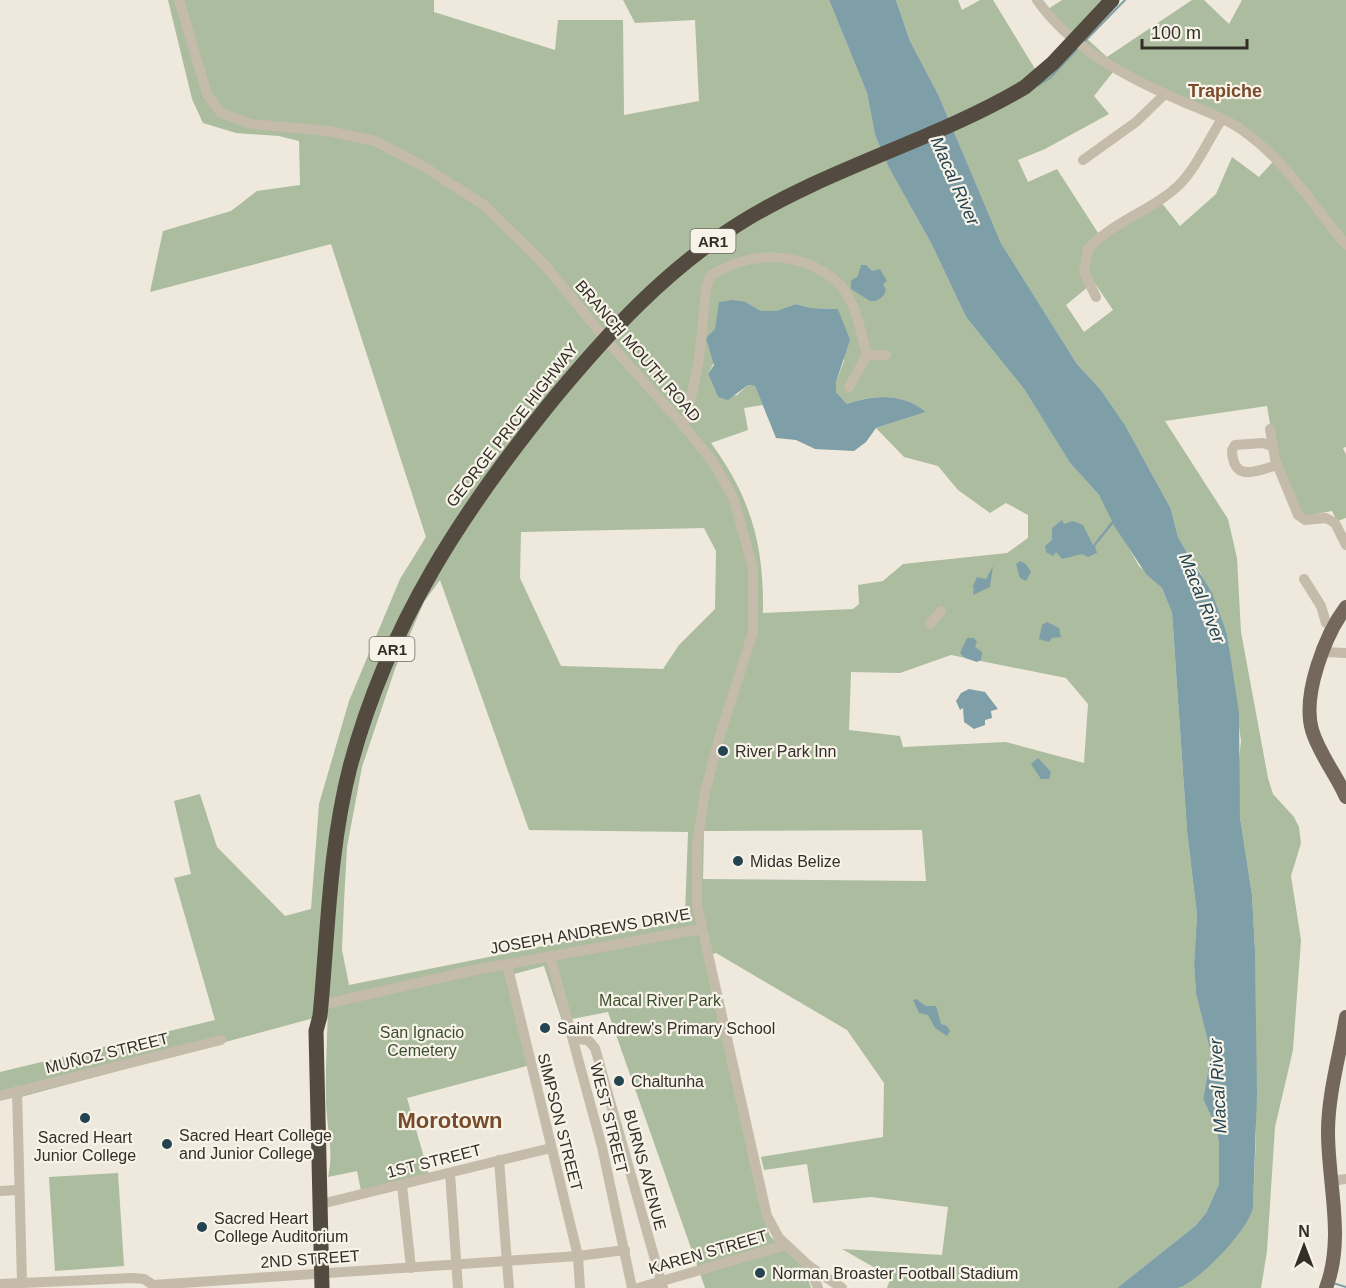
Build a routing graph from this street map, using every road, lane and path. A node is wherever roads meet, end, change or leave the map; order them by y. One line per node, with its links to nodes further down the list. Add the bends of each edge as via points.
1 (179, 0): 10 (street, BRANCH MOUTH ROAD, via 207,94 221,113 250,123 328,131 375,141 423,166 484,205 544,264)
2 (1037, 0): 4 (street)
3 (1112, 0): 4 (highway, AR1)
4 (1075, 40): 5 (street, via 1122,73); 10 (highway, GEORGE PRICE HIGHWAY / AR1, via 1035,80 988,106 766,209 715,240)
5 (1166, 94): 6 (street); 7 (street, via 1121,134)
6 (1222, 119): 8 (street, via 1272,153); 9 (street, via 1178,186 1088,249 1084,272)
7 (1083, 160)
8 (1346, 245)
9 (1096, 297)
10 (604, 337): 14 (street, BRANCH MOUTH ROAD); 30 (highway, GEORGE PRICE HIGHWAY / AR1, via 472,505 423,584 384,667 354,757 338,828)
11 (867, 355): 12 (street); 13 (street); 14 (street, via 854,312 835,280 781,255 734,264 710,276 697,371)
12 (886, 355)
13 (849, 387)
14 (683, 425): 27 (street, BRANCH MOUTH ROAD, via 713,462 733,497 749,549 755,592 750,648 718,742 700,816 696,863)
15 (1270, 429): 16 (street)
16 (1272, 446): 17 (street); 17 (street, via 1235,445 1234,465 1247,472)
17 (1277, 465): 18 (street, via 1298,515 1305,520 1326,519 1335,523)
18 (1346, 545)
19 (1304, 579): 23 (street, via 1321,606 1326,623)
20 (1346, 607): 23 (main road)
21 (941, 611): 22 (street)
22 (930, 624)
23 (1333, 628): 24 (main road)
24 (1323, 652): 25 (street); 26 (main road, via 1311,692 1310,722)
25 (1346, 653)
26 (1346, 797)
27 (701, 929): 28 (street, JOSEPH ANDREWS DRIVE); 46 (street, JOSEPH ANDREWS DRIVE, via 764,1204 775,1233)
28 (550, 956): 29 (street, JOSEPH ANDREWS DRIVE); 32 (street, WEST STREET)
29 (507, 964): 30 (street, JOSEPH ANDREWS DRIVE); 37 (street, SIMPSON STREET)
30 (320, 1012): 45 (highway, AR1); 53 (highway, AR1, via 316,1031)
31 (1346, 1017): 34 (main road)
32 (574, 1039): 47 (street, WEST STREET); 58 (street, BURNS AVENUE, via 588,1040 595,1048)
33 (221, 1040): 35 (street, MUÑOZ STREET)
34 (1343, 1048): 41 (main road, via 1329,1119)
35 (17, 1091): 36 (street, MUÑOZ STREET); 43 (street)
36 (0, 1096)
37 (551, 1148): 38 (street, 1ST STREET); 48 (street, SIMPSON STREET)
38 (499, 1160): 39 (street, 1ST STREET); 49 (street)
39 (450, 1173): 42 (street, 1ST STREET); 50 (street)
40 (1346, 1179): 41 (street)
41 (1331, 1181): 67 (main road, via 1335,1257)
42 (402, 1185): 45 (street, 1ST STREET); 52 (street)
43 (18, 1190): 44 (street); 54 (street)
44 (0, 1191)
45 (325, 1203): 53 (highway, AR1)
46 (786, 1245): 51 (street, JOSEPH ANDREWS DRIVE); 58 (street, KAREN STREET)
47 (625, 1250): 48 (street, 2ND STREET); 63 (street, WEST STREET)
48 (578, 1256): 49 (street, 2ND STREET); 62 (street, SIMPSON STREET)
49 (506, 1261): 50 (street, 2ND STREET); 61 (street)
50 (458, 1264): 52 (street, 2ND STREET); 60 (street)
51 (809, 1266): 65 (street, JOSEPH ANDREWS DRIVE); 66 (street)
52 (411, 1268): 53 (street, 2ND STREET)
53 (325, 1281): 55 (street, 2ND STREET)
54 (22, 1283): 56 (street, 2ND STREET); 57 (street, 2ND STREET)
55 (243, 1283): 59 (street, 2ND STREET)
56 (0, 1284)
57 (42, 1285): 59 (street, 2ND STREET, via 133,1278 144,1279)
58 (662, 1285): 64 (street, KAREN STREET)
59 (153, 1287)
60 (458, 1288)
61 (509, 1288)
62 (580, 1288)
63 (633, 1288)
64 (638, 1288)
65 (818, 1288)
66 (842, 1288)
67 (1326, 1288)

